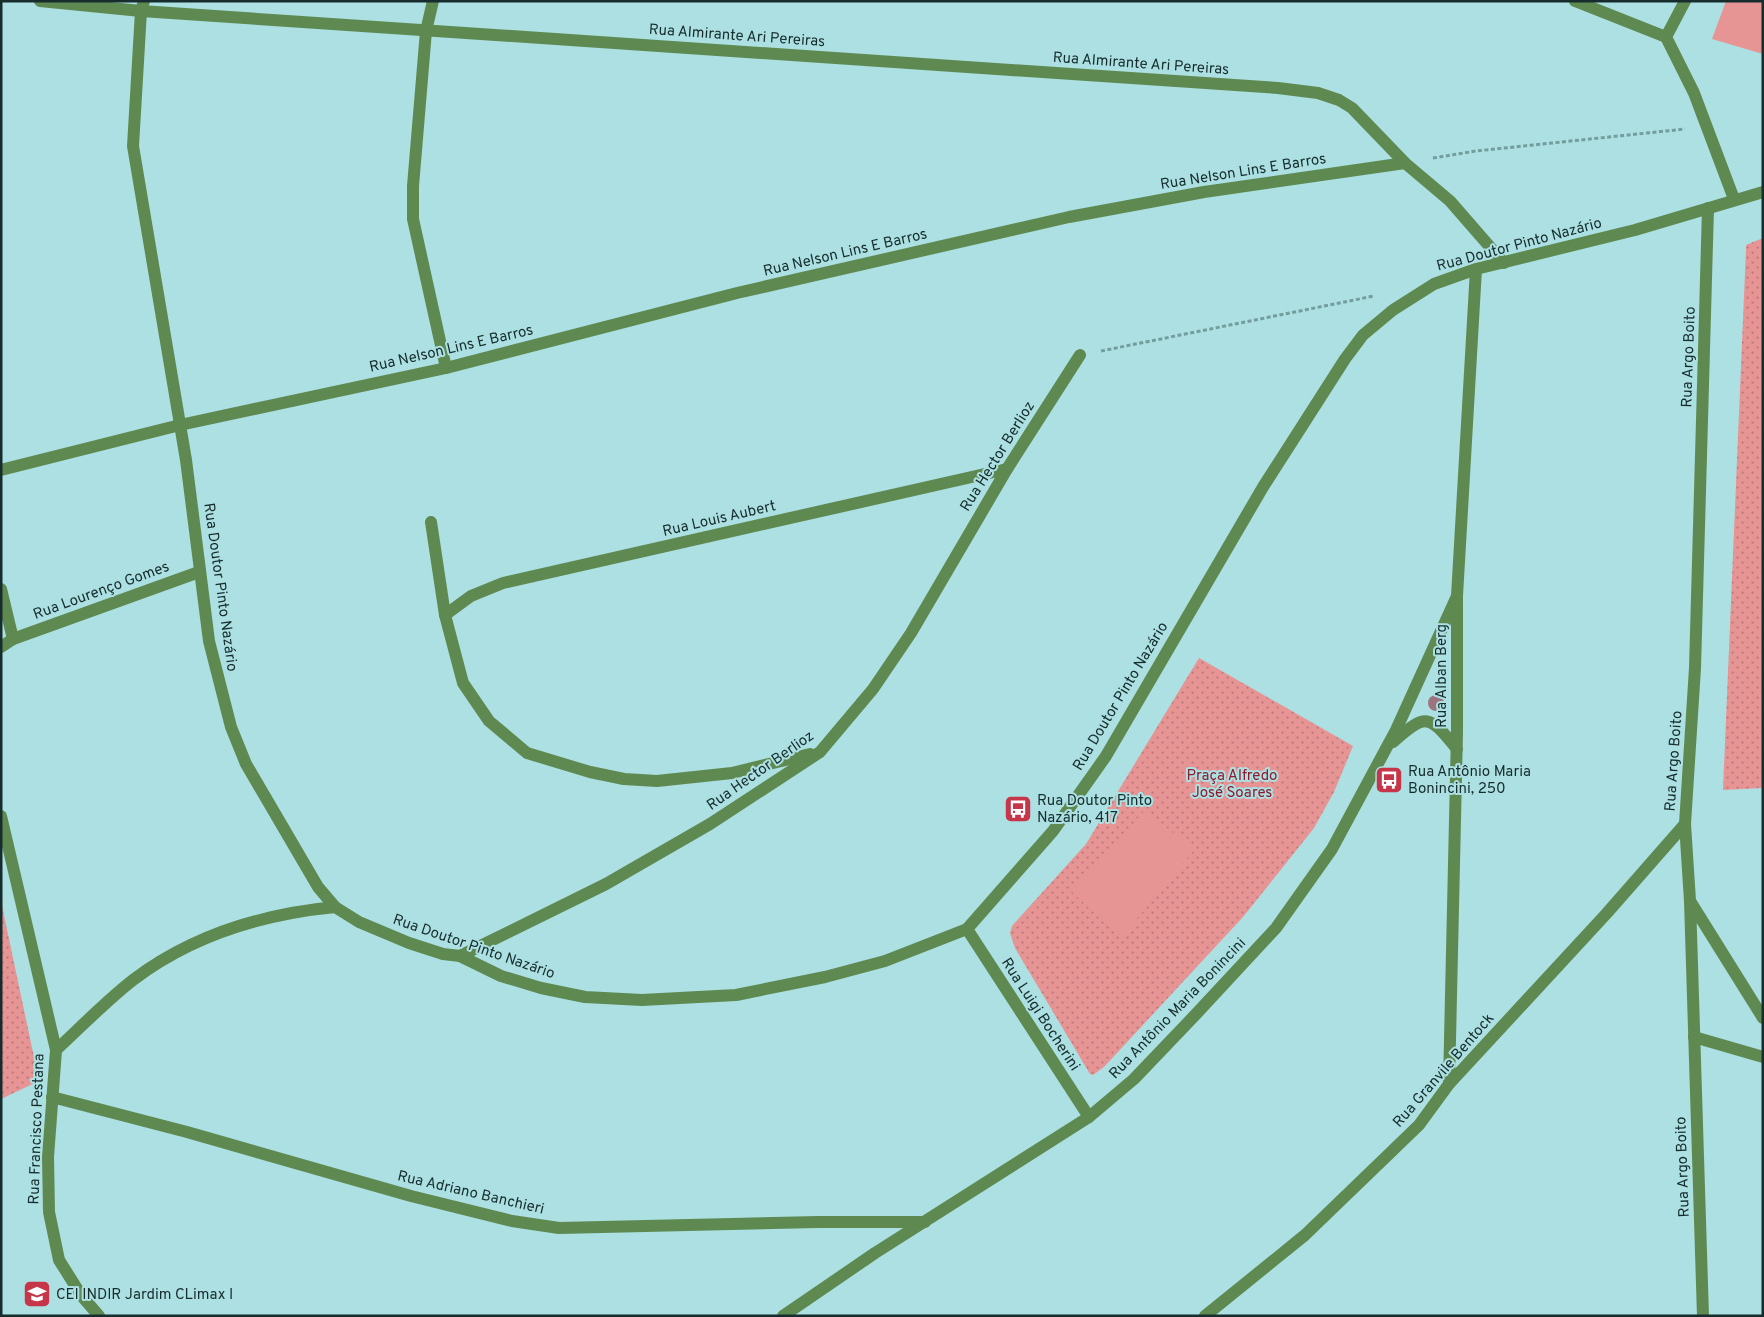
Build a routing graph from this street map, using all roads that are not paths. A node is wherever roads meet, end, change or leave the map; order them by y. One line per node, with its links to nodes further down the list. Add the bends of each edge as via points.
1 (40, 1): 5 (street, Rua Almirante Ari Pereiras)
2 (433, 1): 6 (street)
3 (1575, 1): 7 (street)
4 (1685, 1): 7 (street)
5 (142, 6): 6 (street, Rua Almirante Ari Pereiras); 16 (street, Rua Doutor Pinto Nazário, via 133,146)
6 (426, 31): 8 (street, Rua Almirante Ari Pereiras, via 1024,70 1318,93 1352,108); 15 (street, via 413,219)
7 (1666, 37): 10 (street, via 1708,127)
8 (1405, 163): 12 (street, Rua Almirante Ari Pereiras, via 1450,201); 15 (street, Rua Nelson Lins E Barros, via 1204,192 1069,217 738,293)
9 (1763, 192): 10 (street, Rua Doutor Pinto Nazário)
10 (1734, 199): 11 (street, Rua Doutor Pinto Nazário)
11 (1708, 208): 12 (street, Rua Doutor Pinto Nazário, via 1635,230); 30 (street, Rua Argo Boito, via 1695,668)
12 (1504, 262): 13 (street, Rua Doutor Pinto Nazário)
13 (1476, 270): 22 (street, Rua Alban Berg); 33 (street, Rua Doutor Pinto Nazário, via 1434,284 1392,310 1363,335 1263,487 1106,756 1053,831)
14 (1080, 355): 17 (street, Rua Hector Berlioz)
15 (446, 368): 16 (street, Rua Nelson Lins E Barros)
16 (180, 425): 18 (street, Rua Nelson Lins E Barros); 20 (street, Rua Doutor Pinto Nazário)
17 (1007, 469): 23 (street, Rua Louis Aubert, via 503,583 471,596); 28 (street, Rua Hector Berlioz, via 911,633 873,690)
18 (1, 470)
19 (431, 522): 23 (street)
20 (199, 572): 24 (street, Rua Lourenço Gomes); 32 (street, Rua Doutor Pinto Nazário, via 215,669 231,727 246,764 318,887)
21 (1, 589): 24 (street)
22 (1457, 596): 26 (street, Rua Antônio Maria Bonincini); 27 (street, Rua Alban Berg)
23 (444, 615): 28 (street, via 463,684 488,721 527,753 590,772 657,781 732,772)
24 (13, 639): 25 (street)
25 (1, 648)
26 (1387, 747): 27 (street, via 1410,727 1424,721 1436,724); 41 (street, Rua Antônio Maria Bonincini, via 1332,849 1276,928 1134,1078)
27 (1457, 749): 39 (street, Rua Alban Berg)
28 (820, 752): 34 (street, Rua Hector Berlioz, via 710,824 606,884)
29 (1, 816): 37 (street, Rua Francisco Pestana)
30 (1684, 824): 31 (street, Rua Argo Boito); 39 (street, Rua Granvile Bentock, via 1607,913)
31 (1690, 901): 35 (street); 36 (street, Rua Argo Boito)
32 (336, 907): 34 (street, Rua Doutor Pinto Nazário, via 359,922 409,943); 37 (street, via 301,910 264,920 222,932 176,952 132,981)
33 (967, 929): 34 (street, Rua Doutor Pinto Nazário, via 885,961 736,996 642,1000 585,997 501,976); 41 (street, Rua Luigi Bocherini)
34 (460, 956)
35 (1763, 1018)
36 (1694, 1037): 38 (street); 46 (street, Rua Argo Boito)
37 (56, 1050): 40 (street, Rua Francisco Pestana)
38 (1763, 1057)
39 (1449, 1084): 45 (street, Rua Granvile Bentock, via 1419,1125 1306,1235)
40 (52, 1097): 42 (street, Rua Adriano Banchieri, via 411,1196 512,1221 559,1228); 43 (street, Rua Francisco Pestana, via 49,1212 59,1260)
41 (1089, 1117): 42 (street, Rua Antônio Maria Bonincini)
42 (925, 1222): 44 (street, Rua Antônio Maria Bonincini)
43 (99, 1316)
44 (783, 1316)
45 (1205, 1316)
46 (1703, 1316)

